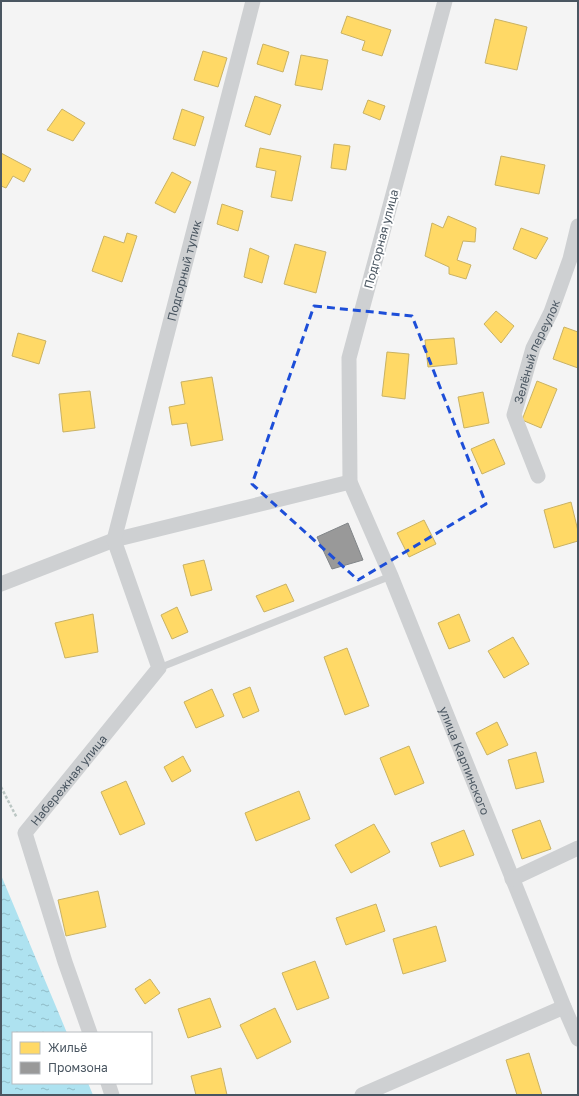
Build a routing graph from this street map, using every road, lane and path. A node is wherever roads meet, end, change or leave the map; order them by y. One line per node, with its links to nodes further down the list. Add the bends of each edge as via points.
1 (253, 1): 6 (street, Подгорный тупик)
2 (445, 1): 5 (street, Подгорная улица, via 349,358)
3 (578, 226): 4 (street, Зелёный переулок, via 570,259 533,348 514,415)
4 (538, 476)
5 (350, 482): 6 (street); 7 (street, улица Карпинского)
6 (114, 540): 8 (street); 9 (street)
7 (390, 576): 9 (lane); 13 (street, улица Карпинского)
8 (1, 584)
9 (159, 668): 11 (street, Набережная улица)
10 (1, 787): 11 (path)
11 (25, 833): 15 (street, Набережная улица)
12 (578, 848): 13 (street)
13 (512, 879): 14 (street, улица Карпинского)
14 (564, 1006): 16 (street, улица Карпинского); 19 (street)
15 (90, 1032)
16 (578, 1039)
17 (108, 1084): 18 (street)
18 (112, 1095)
19 (362, 1095)

